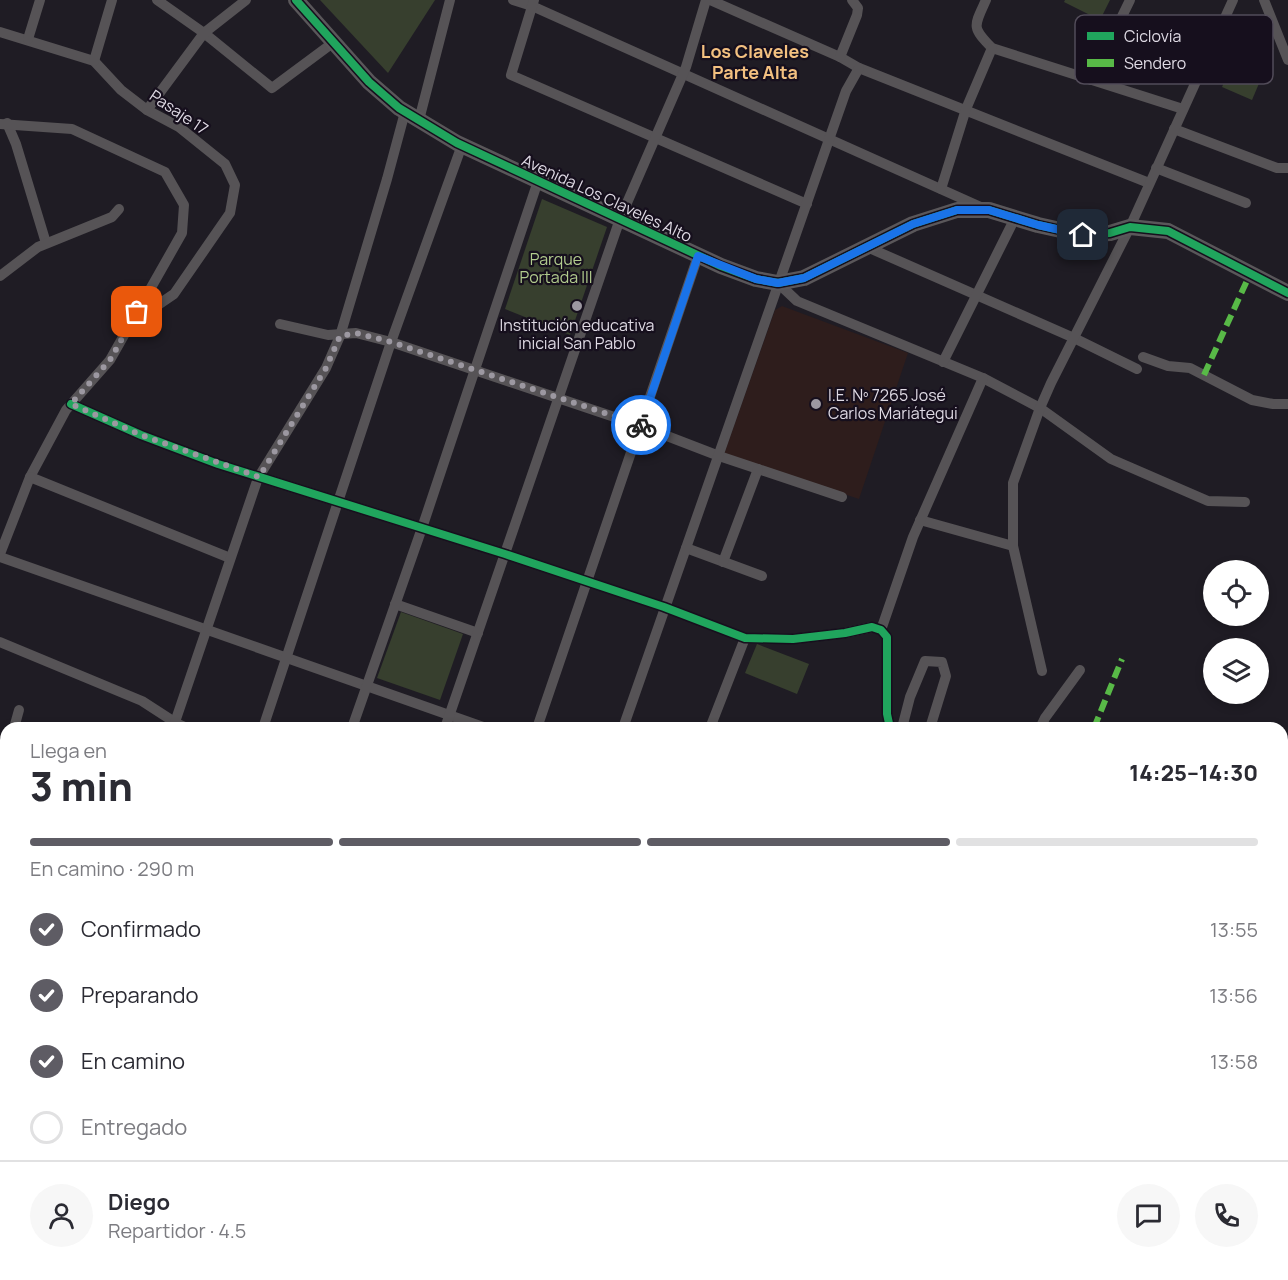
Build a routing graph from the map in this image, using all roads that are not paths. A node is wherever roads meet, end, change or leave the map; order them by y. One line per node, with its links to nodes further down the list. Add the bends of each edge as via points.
1 (40, 0): 22 (street)
2 (112, 0): 27 (street)
3 (157, 0): 21 (street)
4 (246, 0): 21 (street)
5 (296, 0): 23 (street, Avenida Los Claveles Alto)
6 (450, 0): 36 (street)
7 (513, 0): 15 (street)
8 (706, 0): 29 (street)
9 (710, 0): 25 (street)
10 (852, 0): 25 (street, via 858,8 857,15)
11 (986, 0): 24 (street, via 976,27)
12 (1130, 0): 16 (street)
13 (1233, 0): 17 (street)
14 (1264, 0): 18 (street)
15 (533, 3): 29 (street); 39 (street, via 511,75)
16 (1123, 15)
17 (1226, 15)
18 (1270, 15)
19 (1273, 22): 26 (street)
20 (0, 32): 22 (street, Pasaje 17)
21 (204, 33): 23 (street, via 272,88); 35 (street)
22 (28, 39): 27 (street, Pasaje 17)
23 (334, 42): 36 (street, Avenida Los Claveles Alto, via 369,82)
24 (992, 48): 30 (street); 33 (street)
25 (840, 57): 28 (street)
26 (1288, 60)
27 (94, 61): 35 (street, Pasaje 17)
28 (859, 68): 33 (street); 40 (street, via 846,91)
29 (683, 73): 39 (street); 40 (street)
30 (1075, 75)
31 (1104, 84): 34 (street)
32 (1194, 84): 34 (street)
33 (966, 109): 45 (street); 46 (street)
34 (1183, 109): 38 (street)
35 (147, 110): 61 (street, Pasaje 17, via 179,127 225,164 235,185 230,213 174,294)
36 (412, 116): 41 (street, Avenida Los Claveles Alto); 63 (street, via 387,179)
37 (3, 123): 54 (street, via 16,144); 61 (street, via 72,129 165,172 184,205 182,233)
38 (1174, 129): 42 (street); 43 (street, via 1277,168)
39 (656, 137): 48 (street); 52 (street)
40 (829, 139): 46 (street); 48 (street)
41 (462, 146): 44 (street, Avenida Los Claveles Alto); 65 (street)
42 (1156, 168): 45 (street); 47 (street)
43 (1288, 168)
44 (538, 181): 52 (street, Avenida Los Claveles Alto); 69 (street)
45 (1149, 183): 53 (street)
46 (941, 189): 50 (street)
47 (1246, 203)
48 (807, 204): 58 (street)
49 (119, 209): 54 (street, via 112,217)
50 (989, 210): 51 (street, Avenida Los Claveles Alto); 55 (street, Avenida Los Claveles Alto, via 957,210 913,224)
51 (1015, 218): 53 (street, Avenida Los Claveles Alto, via 1083,235); 60 (street)
52 (620, 219): 56 (street, Avenida Los Claveles Alto); 71 (street)
53 (1130, 227): 59 (street, Avenida Los Claveles Alto, via 1168,231); 64 (street)
54 (46, 243): 57 (street)
55 (867, 247): 58 (street, Avenida Los Claveles Alto, via 804,278); 60 (street)
56 (698, 256): 58 (street, Avenida Los Claveles Alto, via 756,279); 75 (street)
57 (0, 276)
58 (778, 283): 67 (street, via 797,301); 76 (street)
59 (1288, 293)
60 (976, 295): 64 (street); 67 (street)
61 (130, 324): 72 (street, via 110,360)
62 (280, 324): 63 (street)
63 (340, 336): 65 (street, via 356,333); 79 (street, via 326,368)
64 (1074, 338): 68 (street); 74 (street)
65 (391, 342): 69 (street); 81 (street)
66 (1143, 357): 73 (street, via 1168,366 1190,368 1252,400)
67 (943, 362): 70 (street)
68 (1137, 369)
69 (474, 371): 71 (street); 84 (street)
70 (984, 378): 74 (street); 83 (street)
71 (559, 399): 75 (street); 87 (street)
72 (71, 404): 78 (street); 79 (street, via 141,435)
73 (1288, 404)
74 (1040, 408): 82 (street, via 1111,459 1208,501); 85 (street, via 1013,483)
75 (641, 426): 76 (street); 92 (street)
76 (719, 456): 77 (street); 86 (street)
77 (758, 469): 80 (street); 90 (street)
78 (30, 477): 88 (street); 89 (street)
79 (259, 477): 81 (street); 89 (street)
80 (842, 497)
81 (338, 501): 84 (street); 100 (street)
82 (1245, 502)
83 (920, 520): 85 (street); 96 (street)
84 (422, 528): 87 (street); 93 (street)
85 (1013, 546): 102 (street)
86 (686, 548): 90 (street); 94 (street)
87 (505, 554): 92 (street); 97 (street)
88 (0, 556): 95 (street)
89 (230, 558): 95 (street)
90 (723, 562): 91 (street)
91 (762, 576)
92 (585, 581): 94 (street); 113 (street)
93 (395, 604): 97 (street); 103 (street)
94 (664, 607): 98 (street); 114 (street)
95 (206, 630): 100 (street); 108 (street)
96 (881, 630): 98 (street, via 872,627 793,639); 116 (street, via 887,637)
97 (478, 633): 105 (street)
98 (745, 638): 115 (street)
99 (0, 642): 107 (street, via 142,701)
100 (286, 658): 103 (street); 109 (street)
101 (1080, 670): 119 (street)
102 (1042, 671)
103 (367, 686): 105 (street); 110 (street)
104 (19, 710): 106 (street)
105 (450, 715): 111 (street); 112 (street)
106 (16, 722)
107 (170, 722)
108 (175, 722)
109 (265, 722)
110 (354, 722)
111 (447, 722)
112 (469, 722)
113 (539, 722)
114 (625, 722)
115 (712, 722)
116 (889, 722)
117 (904, 722): 118 (street, via 925,661 930,660 942,662 946,676)
118 (932, 722)
119 (1044, 722)

